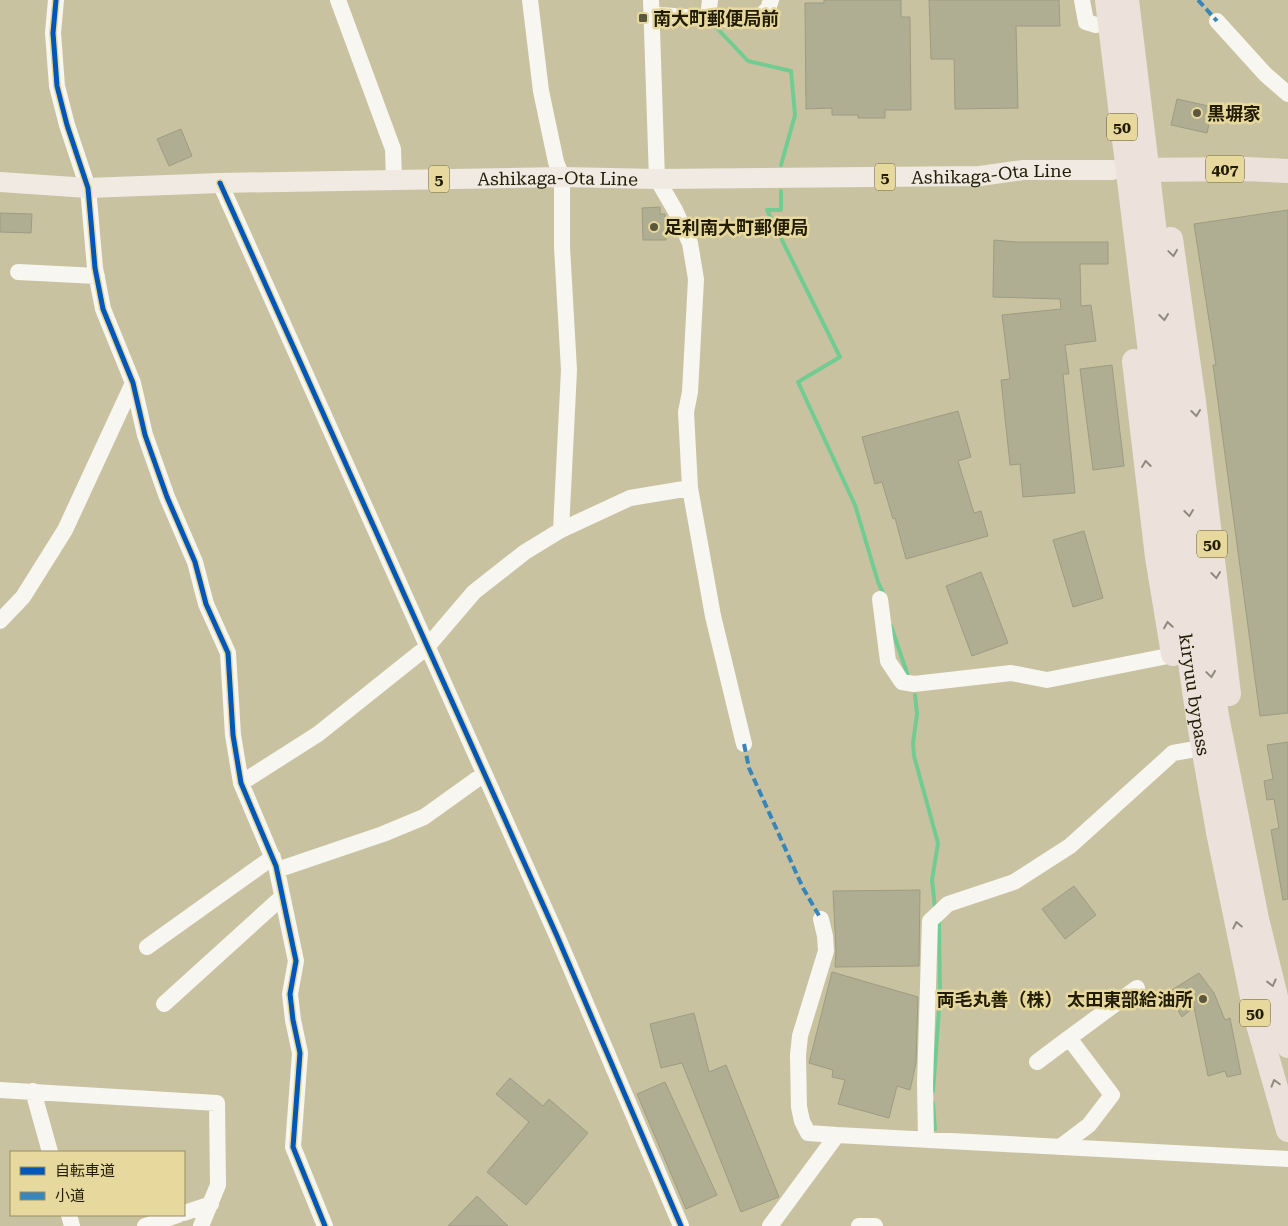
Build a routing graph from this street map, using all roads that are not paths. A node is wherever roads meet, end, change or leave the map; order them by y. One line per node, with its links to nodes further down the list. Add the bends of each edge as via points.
1 (56, 0): 24 (street, via 53,33 57,86)
2 (338, 0): 21 (street, via 393,149)
3 (530, 0): 19 (street, via 541,90)
4 (710, 0): 12 (street)
5 (771, 0): 12 (street, via 768,9 756,20)
6 (1082, 0): 14 (street, via 1086,22)
7 (1093, 0): 14 (highway, 50)
8 (1107, 0): 25 (highway, 50)
9 (1127, 0): 25 (highway, 50)
10 (1141, 0): 17 (highway, 50)
11 (651, 7): 12 (street, via 686,18); 20 (street)
12 (708, 17)
13 (1217, 21): 15 (street, via 1265,74)
14 (1096, 25): 16 (highway, 50)
15 (1288, 94)
16 (1113, 170): 17 (highway, 407); 20 (main road, Ashikaga-Ota Line / 5, via 1023,170 980,176); 34 (highway, 50, one-way to 16, via 1157,557)
17 (1161, 170): 18 (highway, 407); 42 (highway, 50, one-way to 42, via 1251,841)
18 (1288, 171)
19 (562, 177): 20 (main road, Ashikaga-Ota Line / 5); 21 (main road, Ashikaga-Ota Line / 5); 30 (street, via 562,247 569,370)
20 (657, 179): 29 (street, via 690,243 696,279 686,412)
21 (394, 180): 23 (main road, Ashikaga-Ota Line / 5)
22 (0, 182): 24 (main road, Ashikaga-Ota Line / 5)
23 (220, 183): 24 (main road, Ashikaga-Ota Line / 5); 33 (street)
24 (88, 188): 27 (street)
25 (1147, 252): 40 (highway, kiryuu bypass / 50, via 1175,557 1198,718); 42 (highway, kiryuu bypass / 50, one-way to 42, via 1215,706)
26 (18, 272): 27 (street)
27 (96, 276): 28 (street, via 103,309)
28 (133, 383): 32 (street, via 65,530 23,598); 38 (street, via 145,435 167,497 196,562 206,604 228,653 233,735)
29 (690, 488): 30 (street, via 630,498); 35 (street, via 713,616)
30 (561, 530): 33 (street, via 474,592)
31 (880, 598): 34 (street, via 888,661 902,682 914,684 1011,673 1047,680)
32 (0, 621)
33 (426, 647): 37 (street); 38 (street, via 318,734)
34 (1173, 655): 36 (highway, 50)
35 (744, 744)
36 (1190, 750): 40 (highway, 50, via 1207,832); 54 (street, via 1173,753 1070,846 1014,882 948,904 930,920)
37 (484, 774): 39 (street, via 424,817 383,834); 64 (street, via 557,936)
38 (241, 783): 39 (street)
39 (275, 864): 41 (street); 44 (street)
40 (1231, 893): 52 (highway, kiryuu bypass / 50, one-way to 40, via 1257,1021)
41 (282, 897): 46 (street); 63 (street, via 296,961 290,994 300,1054 293,1148)
42 (1257, 919): 48 (highway, kiryuu bypass / 50, one-way to 48)
43 (821, 920): 53 (street, via 826,951 800,1036 799,1107 808,1133)
44 (147, 947)
45 (1137, 988): 47 (street)
46 (164, 1004)
47 (1069, 1038): 49 (street); 55 (street, via 1112,1095 1089,1125)
48 (1288, 1046)
49 (1036, 1062)
50 (0, 1090): 51 (street)
51 (33, 1091): 56 (street); 58 (street, via 217,1103 218,1185)
52 (1288, 1130)
53 (837, 1135): 54 (street); 65 (street)
54 (926, 1139): 55 (street)
55 (1060, 1147): 57 (street)
56 (50, 1151)
57 (1288, 1159)
58 (211, 1204): 59 (street); 62 (street)
59 (185, 1213)
60 (175, 1216): 61 (street)
61 (145, 1226)
62 (201, 1226)
63 (325, 1226)
64 (680, 1226)
65 (770, 1226)
66 (859, 1226): 67 (street)
67 (875, 1226)

